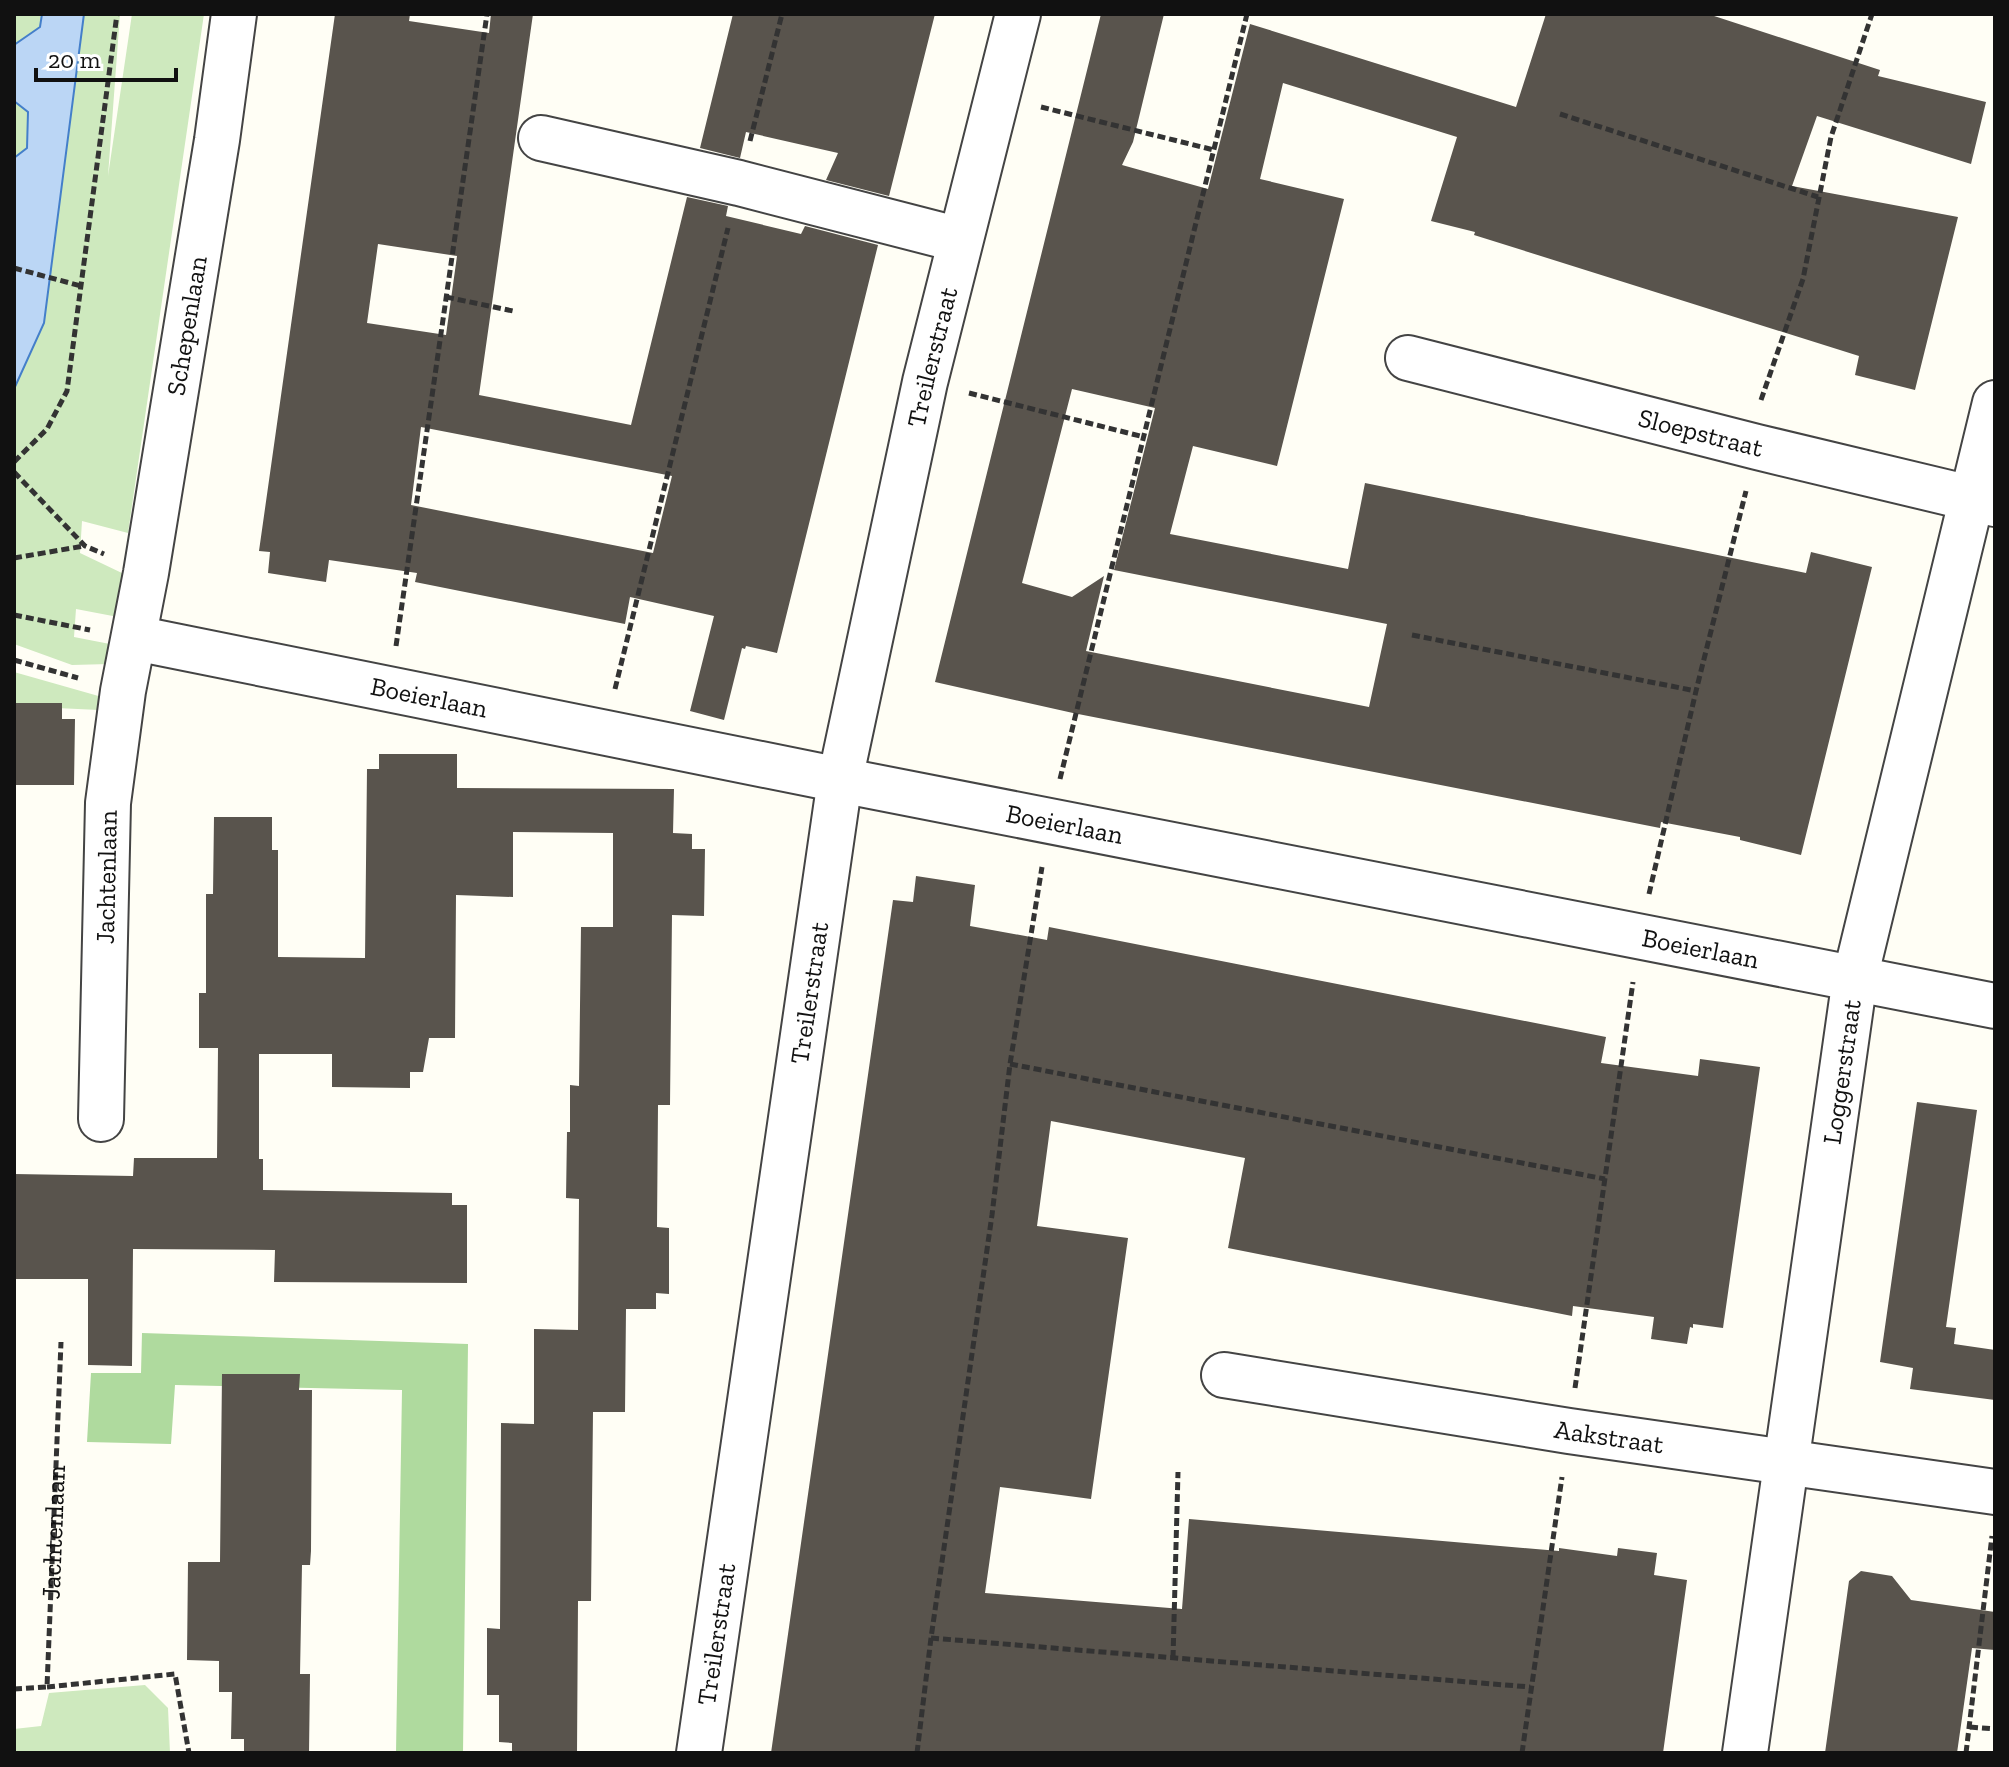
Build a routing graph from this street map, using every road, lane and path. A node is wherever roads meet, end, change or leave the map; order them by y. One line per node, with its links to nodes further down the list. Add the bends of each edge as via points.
1 (117, 14): 16 (path)
2 (234, 14): 29 (street, Schepenlaan)
3 (487, 14): 17 (path)
4 (782, 14): 12 (path)
5 (1018, 14): 8 (street, Treilerstraat)
6 (1247, 14): 11 (path)
7 (1872, 14): 13 (path, via 1831,137)
8 (997, 97): 11 (path); 14 (street, Treilerstraat)
9 (1560, 114): 13 (path)
10 (541, 138): 12 (street)
11 (1214, 150): 22 (path)
12 (739, 183): 14 (street); 37 (path)
13 (1818, 197): 23 (path, via 1803,279)
14 (960, 240): 20 (street, Treilerstraat)
15 (14, 268): 16 (path)
16 (81, 286): 24 (path, via 67,391 47,429)
17 (446, 297): 18 (path); 34 (path)
18 (513, 311)
19 (1408, 358): 23 (street, Sloepstraat)
20 (925, 382): 22 (path); 38 (street, Treilerstraat)
21 (1995, 403): 26 (street, Loggerstraat)
22 (1144, 437): 39 (path)
23 (1752, 446): 26 (street, Sloepstraat); 36 (path)
24 (14, 462)
25 (14, 472): 27 (path)
26 (1983, 501): 41 (street, Loggerstraat)
27 (85, 546): 28 (path); 29 (path)
28 (14, 558)
29 (146, 573): 32 (street, Schepenlaan)
30 (14, 615): 32 (path)
31 (1412, 635): 36 (path)
32 (135, 638): 34 (street, Boeierlaan); 35 (street, Jachtenlaan)
33 (14, 660): 35 (path)
34 (390, 690): 37 (street, Boeierlaan)
35 (123, 691): 44 (street, Jachtenlaan, via 108,803)
36 (1696, 691): 40 (path)
37 (605, 733): 38 (street, Boeierlaan)
38 (840, 780): 39 (street, Boeierlaan); 60 (street, Treilerstraat)
39 (1050, 822): 40 (street, Boeierlaan); 43 (path)
40 (1640, 936): 41 (street, Boeierlaan); 45 (path)
41 (1855, 978): 42 (street, Boeierlaan); 49 (street, Loggerstraat)
42 (1995, 1006)
43 (1010, 1064): 45 (path); 52 (path)
44 (101, 1119)
45 (1605, 1179): 48 (path)
46 (61, 1342): 54 (path, Jachtenlaan)
47 (1224, 1375): 48 (street, Aakstraat)
48 (1569, 1431): 49 (street, Aakstraat); 55 (path)
49 (1784, 1463): 51 (street, Aakstraat); 63 (street, Loggerstraat)
50 (1178, 1472): 53 (path)
51 (1994, 1508): 57 (path)
52 (931, 1638): 53 (path); 61 (path)
53 (1173, 1658): 55 (path)
54 (47, 1687): 56 (path); 59 (path, via 175,1674)
55 (1530, 1687): 62 (path)
56 (14, 1689)
57 (1970, 1727): 58 (path); 64 (path)
58 (1995, 1729)
59 (189, 1753)
60 (699, 1753)
61 (917, 1753)
62 (1522, 1753)
63 (1745, 1753)
64 (1966, 1753)

